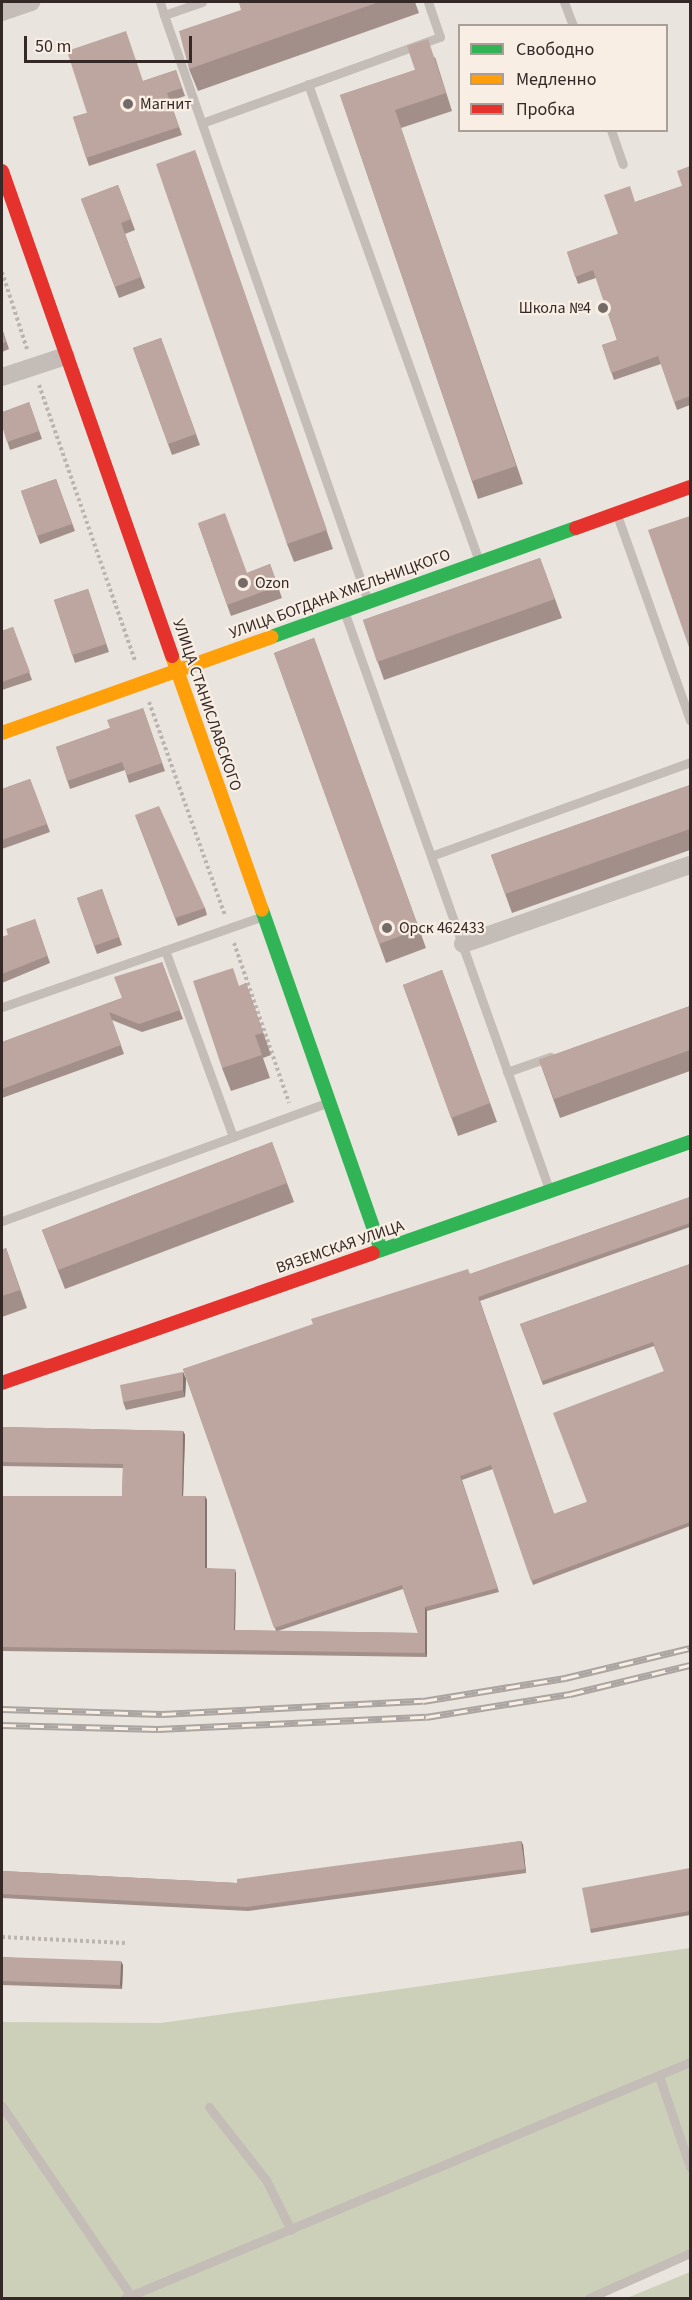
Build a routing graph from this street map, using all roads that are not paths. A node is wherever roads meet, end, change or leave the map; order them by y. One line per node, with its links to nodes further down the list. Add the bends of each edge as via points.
1 (31, 2): 6 (street)
2 (160, 2): 7 (lane)
3 (202, 2): 7 (lane)
4 (428, 2): 9 (lane, via 440,37)
5 (564, 2): 8 (lane)
6 (2, 12)
7 (164, 15): 10 (lane)
8 (572, 24)
9 (308, 84): 10 (lane); 18 (lane)
10 (202, 123): 19 (lane)
11 (612, 132): 12 (lane)
12 (623, 164)
13 (2, 171): 14 (main road, УЛИЦА СТАНИСЛАВСКОГО)
14 (66, 356): 15 (street); 21 (main road, УЛИЦА СТАНИСЛАВСКОГО)
15 (2, 377)
16 (690, 487): 17 (main road, УЛИЦА БОГДАНА ХМЕЛЬНИЦКОГО)
17 (616, 513): 18 (main road, УЛИЦА БОГДАНА ХМЕЛЬНИЦКОГО); 22 (lane)
18 (479, 561): 19 (main road, УЛИЦА БОГДАНА ХМЕЛЬНИЦКОГО)
19 (368, 601): 20 (main road, УЛИЦА БОГДАНА ХМЕЛЬНИЦКОГО)
20 (344, 610): 21 (main road, УЛИЦА БОГДАНА ХМЕЛЬНИЦКОГО); 25 (lane)
21 (178, 672): 23 (main road, УЛИЦА БОГДАНА ХМЕЛЬНИЦКОГО); 27 (main road, УЛИЦА СТАНИСЛАВСКОГО)
22 (690, 720)
23 (2, 733)
24 (690, 762): 25 (lane)
25 (431, 856): 28 (lane)
26 (690, 865): 28 (street)
27 (264, 916): 29 (lane); 33 (main road, УЛИЦА СТАНИСЛАВСКОГО)
28 (464, 944): 32 (lane)
29 (165, 950): 30 (lane); 34 (lane)
30 (2, 1007)
31 (561, 1053): 32 (lane)
32 (507, 1072): 36 (lane)
33 (329, 1102): 34 (lane); 38 (main road, УЛИЦА СТАНИСЛАВСКОГО)
34 (233, 1137): 37 (lane)
35 (690, 1142): 36 (main road, ВЯЗЕМСКАЯ УЛИЦА)
36 (549, 1191): 38 (main road, ВЯЗЕМСКАЯ УЛИЦА)
37 (2, 1221)
38 (381, 1250): 39 (main road, ВЯЗЕМСКАЯ УЛИЦА)
39 (2, 1383)
40 (690, 2062): 41 (lane)
41 (659, 2076): 44 (lane); 45 (lane)
42 (2, 2106): 47 (lane)
43 (209, 2107): 45 (lane, via 266,2180)
44 (690, 2167)
45 (291, 2230): 47 (lane)
46 (690, 2253): 48 (lane)
47 (128, 2297)
48 (589, 2298)

